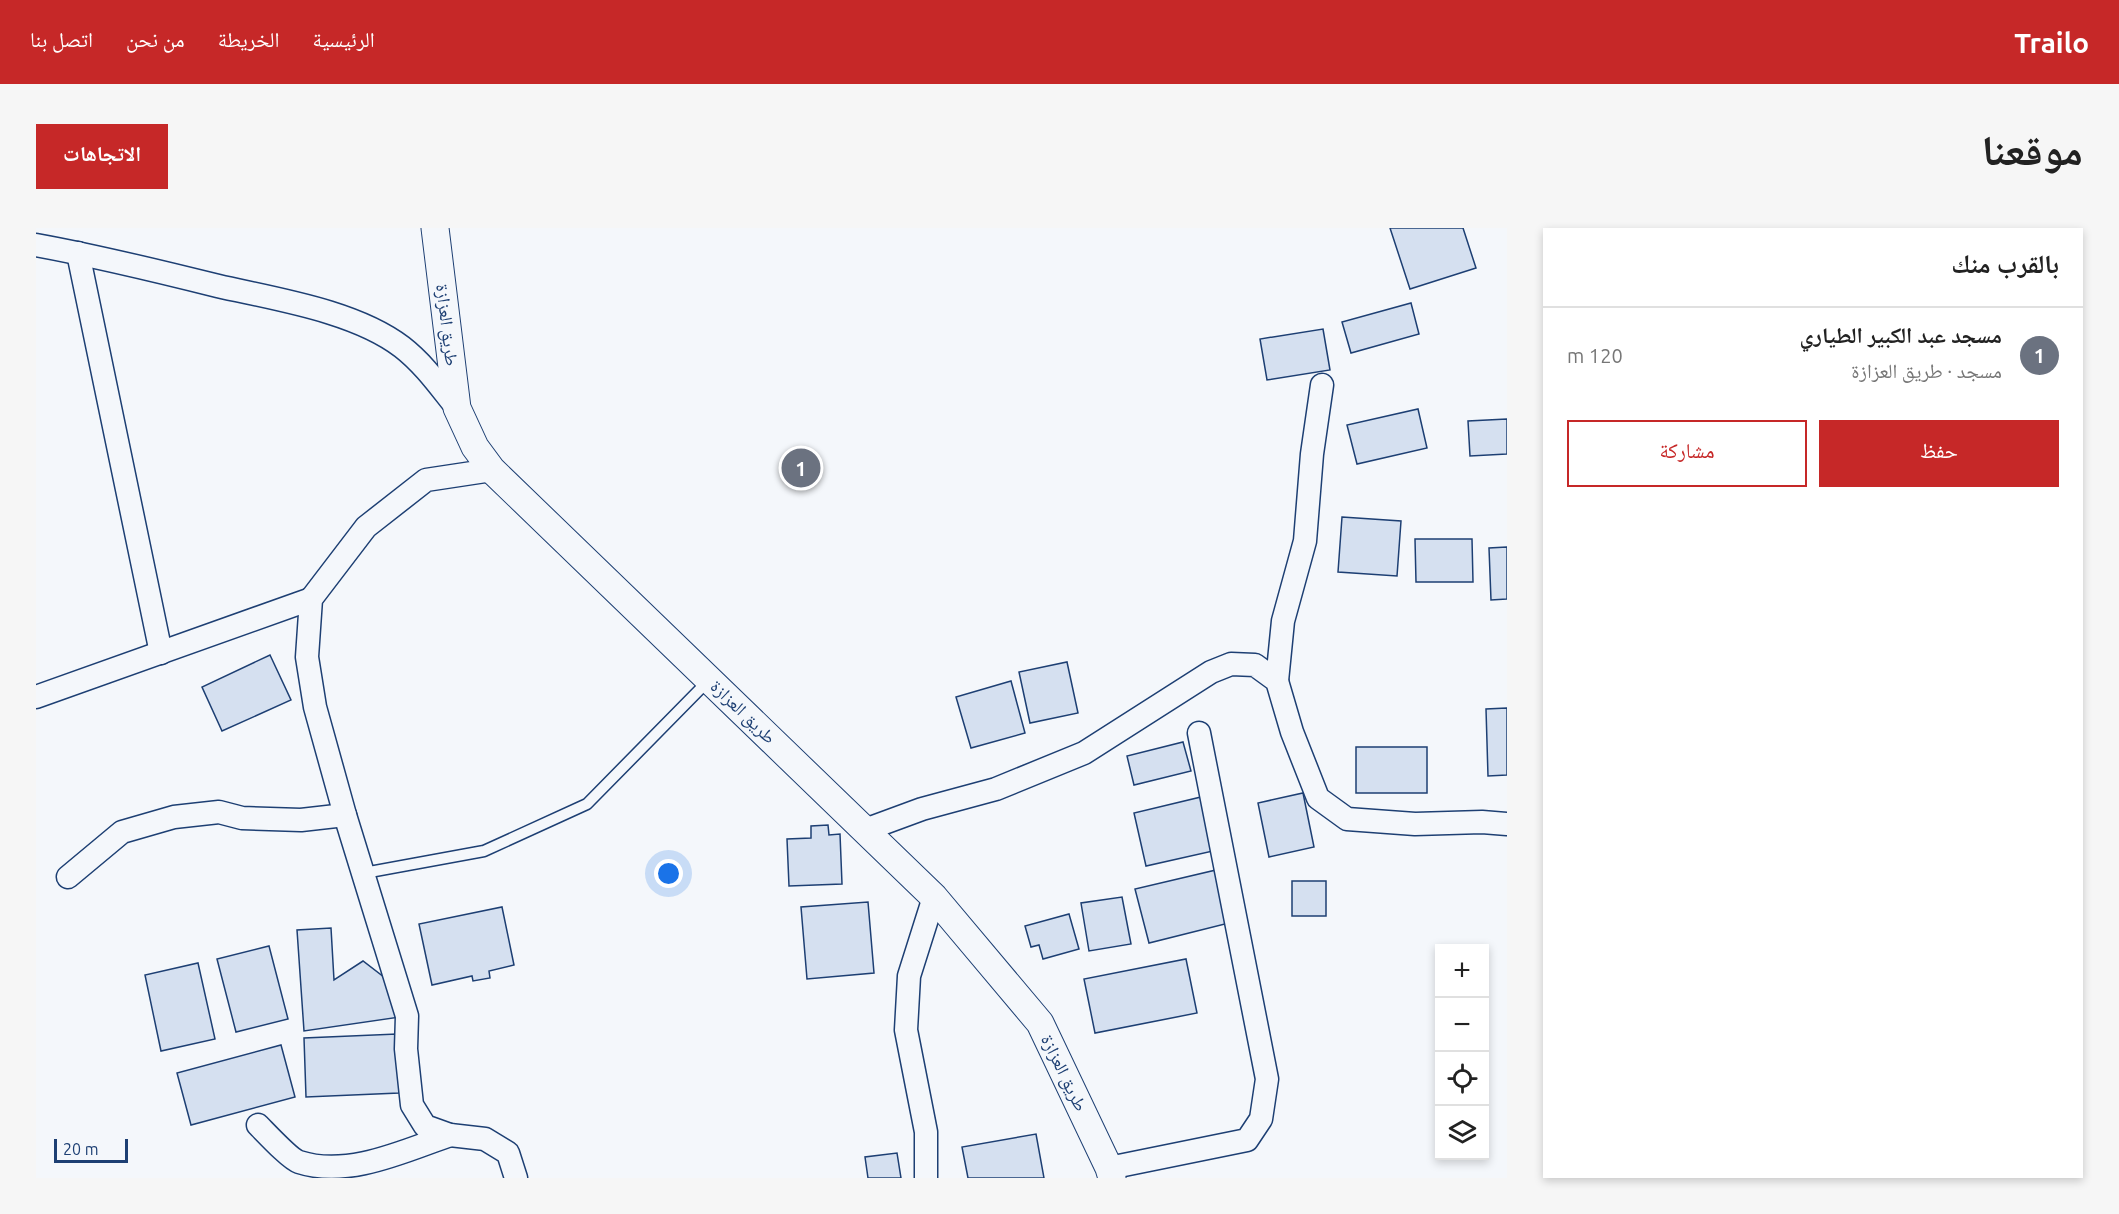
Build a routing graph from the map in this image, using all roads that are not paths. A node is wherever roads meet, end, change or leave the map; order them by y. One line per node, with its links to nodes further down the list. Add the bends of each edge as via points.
1 (435, 228): 5 (street, طريق العزازة)
2 (36, 245): 3 (street)
3 (78, 253): 5 (street, via 299,304 376,331 402,348); 8 (street)
4 (1322, 385): 10 (street, via 1305,541 1282,621)
5 (457, 408): 6 (street, طريق العزازة, via 475,447)
6 (492, 470): 7 (street, via 426,480 366,527); 9 (street, طريق العزازة)
7 (312, 599): 8 (street); 13 (street, via 307,657 315,707)
8 (161, 653): 11 (street)
9 (710, 680): 15 (street, طريق العزازة); 16 (lane, via 587,804 484,851)
10 (1277, 681): 14 (street, via 1318,798 1347,819); 15 (street, via 1255,665 1232,664 1211,672 1084,753 996,789 922,809)
11 (36, 697)
12 (1199, 733): 21 (street, via 1267,1079 1261,1119 1246,1140)
13 (345, 815): 16 (street); 17 (street, via 301,820 242,818 219,812 174,817 122,832)
14 (1507, 824)
15 (865, 830): 18 (street, طريق العزازة)
16 (364, 873): 20 (street, via 407,1016 412,1105 425,1126)
17 (69, 878)
18 (934, 897): 21 (street, طريق العزازة, via 1040,1023); 23 (street, via 909,976 906,1030 926,1132)
19 (258, 1125): 20 (street, via 297,1161 329,1167 365,1164)
20 (450, 1135): 22 (street, via 485,1139 508,1153)
21 (1111, 1173)
22 (516, 1178)
23 (926, 1178)

